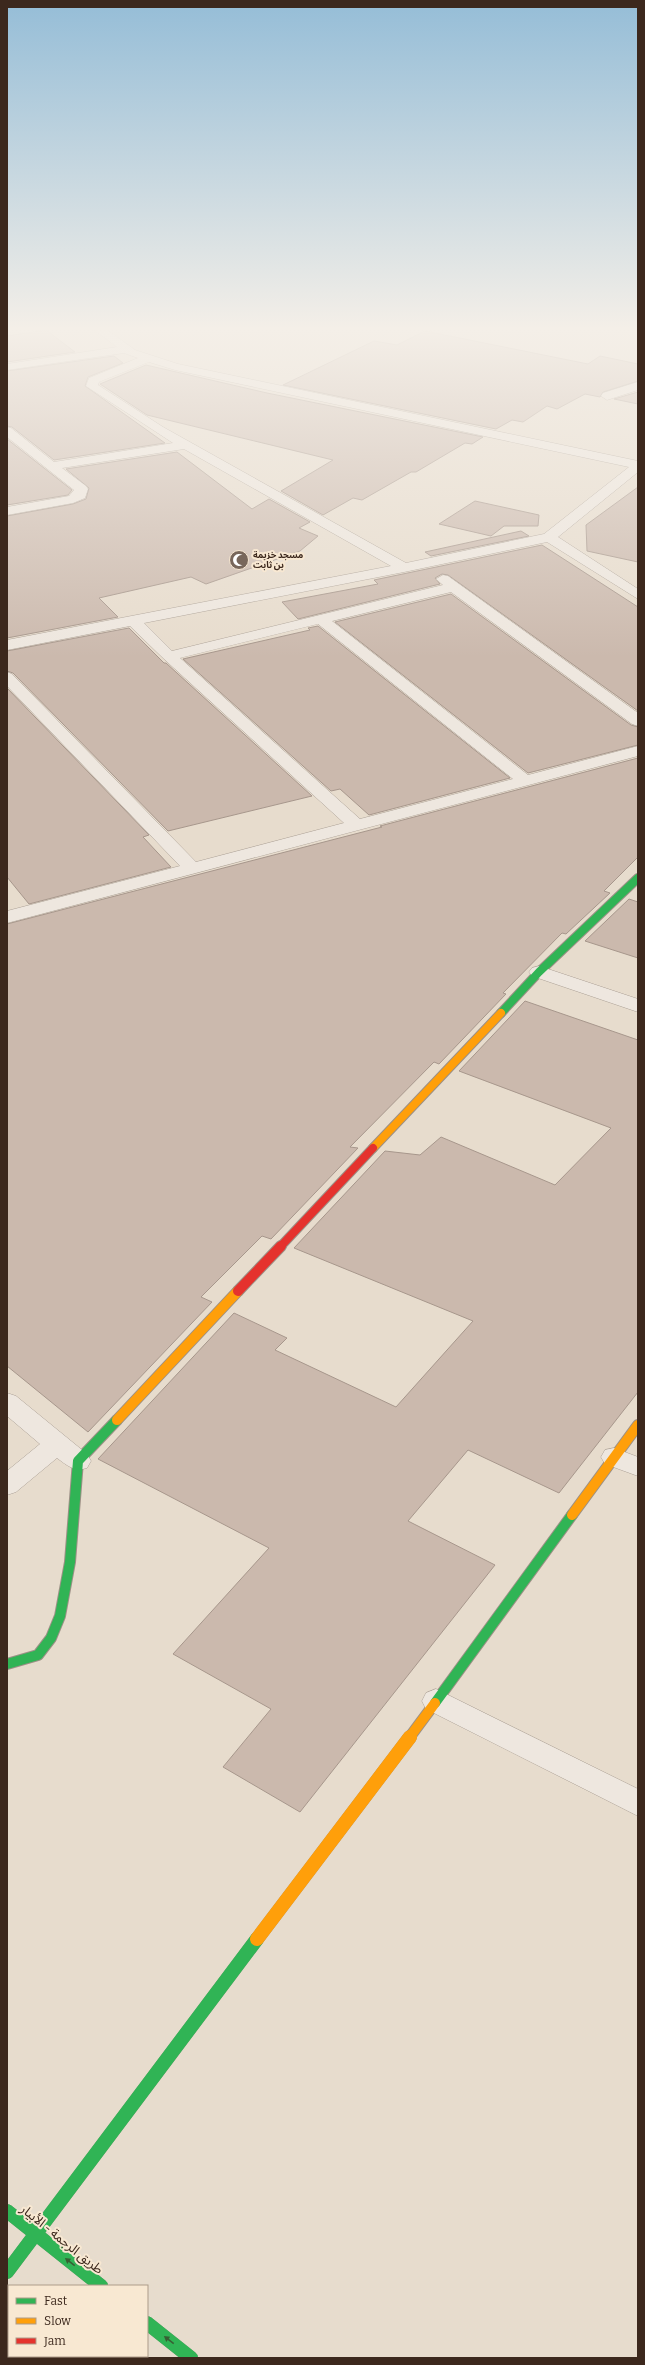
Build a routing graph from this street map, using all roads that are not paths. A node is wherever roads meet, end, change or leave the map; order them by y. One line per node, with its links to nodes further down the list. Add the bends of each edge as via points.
1 (14, 436): 6 (street)
2 (171, 436): 4 (street)
3 (503, 436): 5 (street)
4 (185, 445): 6 (street); 10 (street)
5 (638, 465): 8 (street)
6 (52, 466): 7 (street, via 81,489 80,495 73,499)
7 (7, 512)
8 (549, 537): 9 (street); 11 (street)
9 (422, 564): 10 (street); 12 (street)
10 (404, 568): 15 (street)
11 (631, 586): 13 (street)
12 (454, 587): 14 (street); 19 (street)
13 (638, 595)
14 (320, 619): 17 (street); 21 (street)
15 (134, 620): 16 (street); 17 (street)
16 (7, 645)
17 (169, 656): 22 (street)
18 (9, 682): 23 (street)
19 (638, 720)
20 (638, 751): 21 (street)
21 (526, 781): 22 (street)
22 (356, 825): 23 (street)
23 (192, 868): 25 (street)
24 (638, 878): 26 (main road)
25 (7, 917)
26 (539, 972): 27 (street); 32 (main road)
27 (638, 1006)
28 (7, 1402): 30 (street)
29 (638, 1425): 31 (main road)
30 (57, 1444): 32 (street); 34 (street)
31 (614, 1457): 33 (street); 36 (main road)
32 (78, 1461): 35 (main road, via 74,1533 65,1593 55,1633 41,1654)
33 (638, 1467)
34 (7, 1485)
35 (7, 1664)
36 (436, 1701): 37 (street); 39 (main road)
37 (638, 1803)
38 (7, 2212): 39 (main road, طريق الرجمة - الأبيار)
39 (36, 2235): 40 (main road); 41 (main road, طريق الرجمة - الأبيار, one-way to 39)
40 (7, 2272)
41 (100, 2285)
42 (148, 2324): 43 (main road, one-way to 42)
43 (191, 2358)

